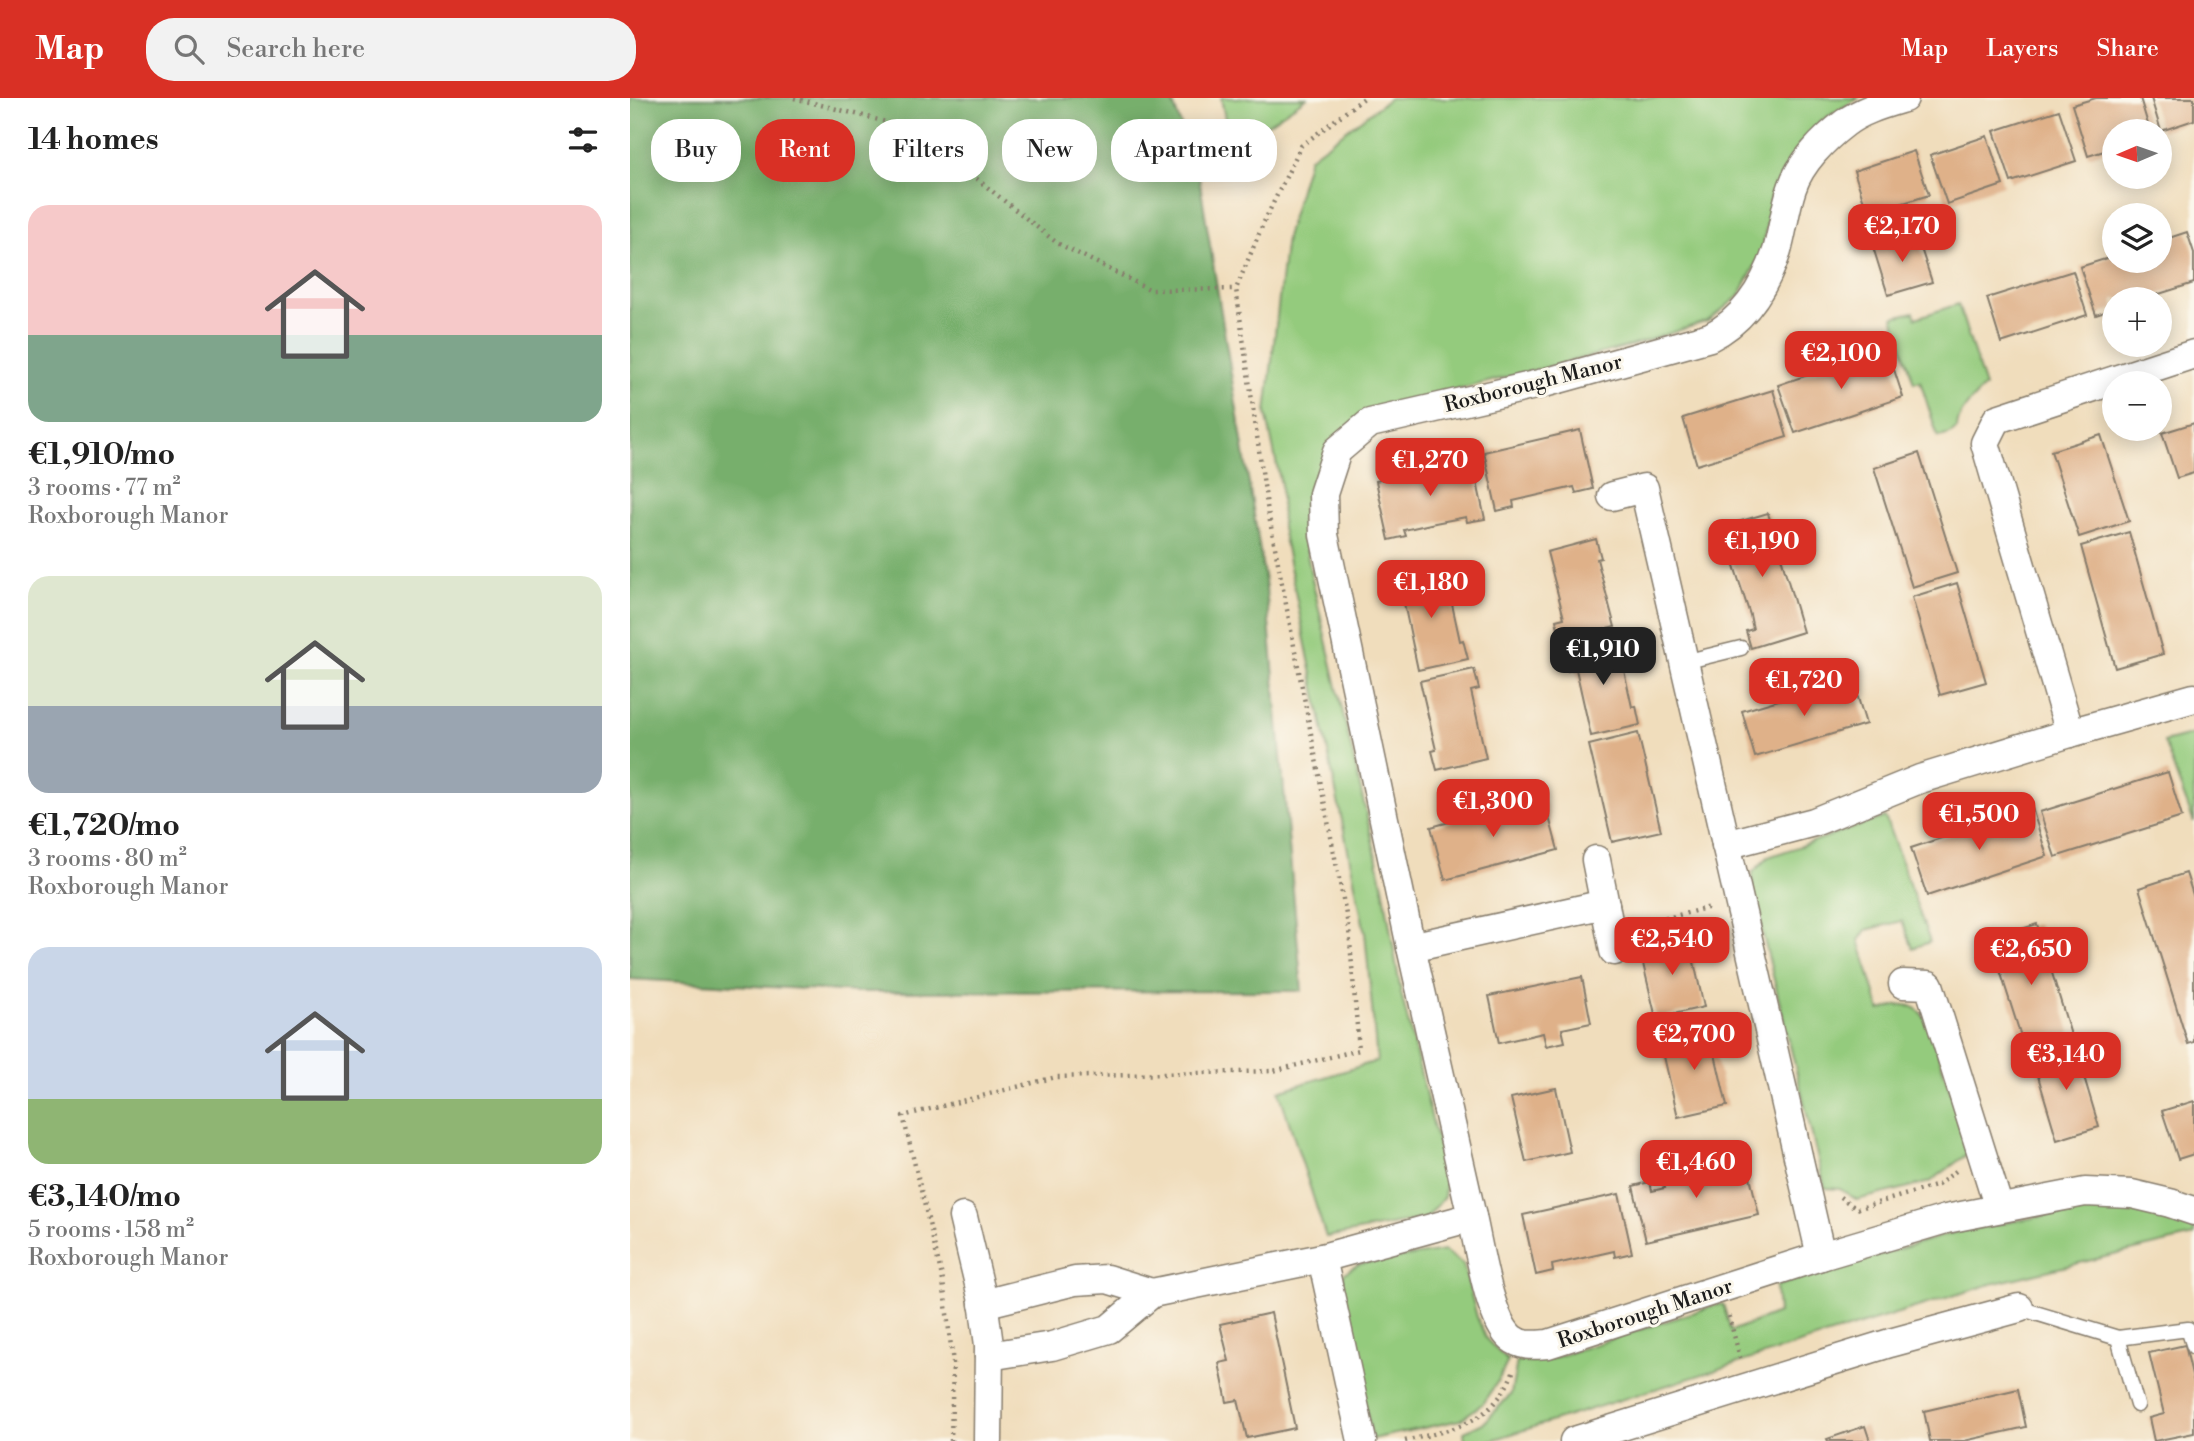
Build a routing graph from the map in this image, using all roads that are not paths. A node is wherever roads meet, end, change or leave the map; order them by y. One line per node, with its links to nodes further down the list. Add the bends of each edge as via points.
1 (1904, 98): 12 (street, Roxborough Manor, via 1875,106 1846,122 1808,159 1792,186 1776,252 1757,296 1726,329 1577,374 1370,423 1337,451 1323,494 1324,535)
2 (2194, 354): 7 (street, via 1997,419 1985,443)
3 (1612, 496): 5 (street, via 1644,488)
4 (1741, 648): 5 (lane)
5 (1684, 662): 8 (street)
6 (2194, 698): 7 (street)
7 (2070, 733): 8 (street, via 1971,757 1814,822)
8 (1726, 845): 18 (street)
9 (1596, 860): 10 (street)
10 (1605, 904): 11 (street); 12 (street)
11 (1612, 941)
12 (1411, 947): 17 (street, Roxborough Manor)
13 (1903, 984): 14 (street, via 1929,985)
14 (1999, 1208): 15 (street, Roxborough Manor, via 2085,1192 2132,1194); 18 (street, Roxborough Manor)
15 (2194, 1211)
16 (963, 1217): 21 (street)
17 (1472, 1217): 18 (street, Roxborough Manor, via 1499,1324 1512,1339 1529,1346 1548,1344); 19 (street)
18 (1821, 1256)
19 (1322, 1258): 20 (street); 28 (street)
20 (1152, 1293): 21 (street, via 1107,1279 1075,1281); 25 (street, via 1110,1329 1052,1346)
21 (983, 1304): 25 (street)
22 (2019, 1308): 23 (lane); 29 (street)
23 (2118, 1338): 24 (lane, via 2188,1329); 26 (lane)
24 (2194, 1347)
25 (989, 1356): 27 (street)
26 (2137, 1405)
27 (988, 1441)
28 (1362, 1441)
29 (1574, 1441)

